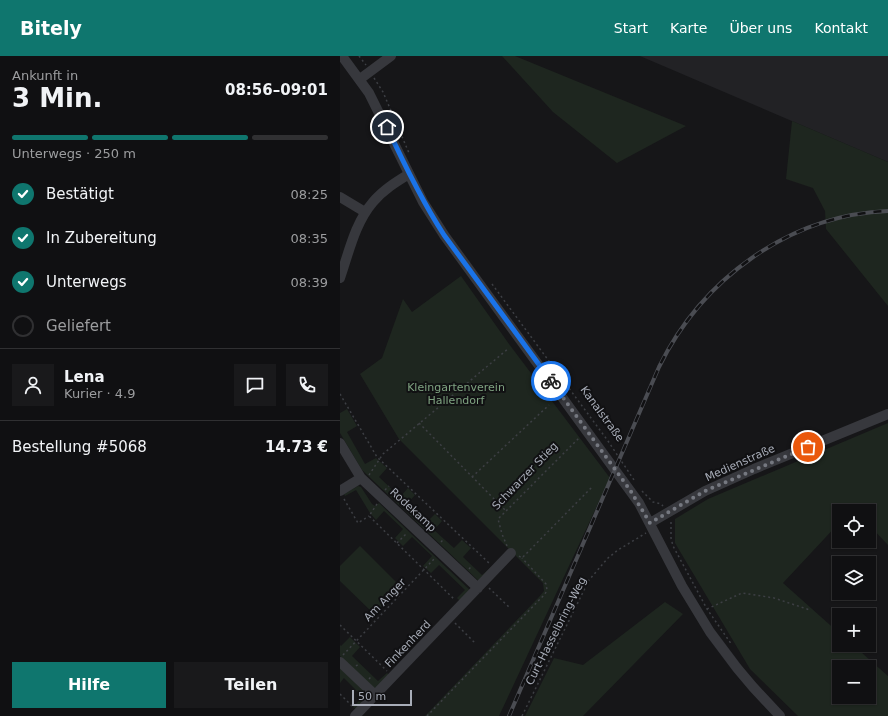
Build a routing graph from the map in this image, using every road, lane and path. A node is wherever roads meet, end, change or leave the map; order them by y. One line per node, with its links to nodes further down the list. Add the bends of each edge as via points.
1 (342, 56): 5 (street, Kanalstraße)
2 (359, 56): 4 (path)
3 (391, 56): 4 (street)
4 (370, 72): 5 (street); 6 (path)
5 (360, 79): 7 (street, Kanalstraße)
6 (411, 155)
7 (409, 174): 9 (street, via 381,194); 17 (street, Kanalstraße, via 444,235)
8 (340, 197): 9 (street)
9 (365, 212): 10 (street, via 356,230)
10 (340, 278)
11 (492, 285): 22 (path, Kanalstraße)
12 (509, 348): 16 (path)
13 (340, 394): 19 (path)
14 (549, 405): 21 (path)
15 (888, 414): 29 (street, Medienstraße, via 712,488)
16 (419, 424): 19 (path); 21 (path)
17 (587, 430): 27 (path, Schwarzer Stieg); 30 (street, Kanalstraße)
18 (340, 443): 20 (street, Rodekamp)
19 (379, 458): 20 (path, via 368,476); 36 (path)
20 (361, 478): 25 (street); 26 (street, Rodekamp)
21 (472, 478): 27 (path)
22 (638, 485)
23 (592, 486): 35 (path)
24 (642, 491): 29 (path, via 653,502 661,504)
25 (341, 493): 28 (path, via 358,522)
26 (383, 499): 28 (path, via 374,506); 31 (street, Rodekamp)
27 (506, 512): 34 (path, Schwarzer Stieg, via 498,519)
28 (369, 516): 32 (path)
29 (669, 517): 30 (street, Medienstraße); 30 (path, Curt-Hasselbring-Weg, via 665,522); 42 (path, via 673,546)
30 (652, 526): 42 (street, Kanalstraße, via 682,586); 54 (path, Curt-Hasselbring-Weg, via 608,558 589,580)
31 (413, 527): 32 (path); 33 (street, Rodekamp)
32 (398, 543): 37 (path)
33 (440, 553): 37 (path, Am Anger); 38 (street, Rodekamp)
34 (511, 553): 35 (path, via 515,552); 36 (street)
35 (522, 558): 53 (path, via 546,584 545,594)
36 (496, 569): 38 (street)
37 (424, 570): 39 (path); 45 (path, Am Anger)
38 (480, 585): 39 (street, Finkenherd); 40 (path)
39 (461, 605): 43 (street, Finkenherd)
40 (510, 608)
41 (810, 610): 42 (path, via 774,598 742,593)
42 (703, 611): 47 (path); 55 (street, Kanalstraße, via 737,668)
43 (449, 618): 46 (path); 49 (street, Finkenherd)
44 (340, 624): 45 (path)
45 (356, 640): 48 (path, Am Anger); 49 (path)
46 (476, 644)
47 (734, 647)
48 (340, 659): 51 (street)
49 (393, 676): 51 (street, Finkenherd)
50 (340, 694): 52 (path)
51 (375, 695): 52 (street, Finkenherd)
52 (357, 714)
53 (427, 716)
54 (522, 716)
55 (780, 716)

